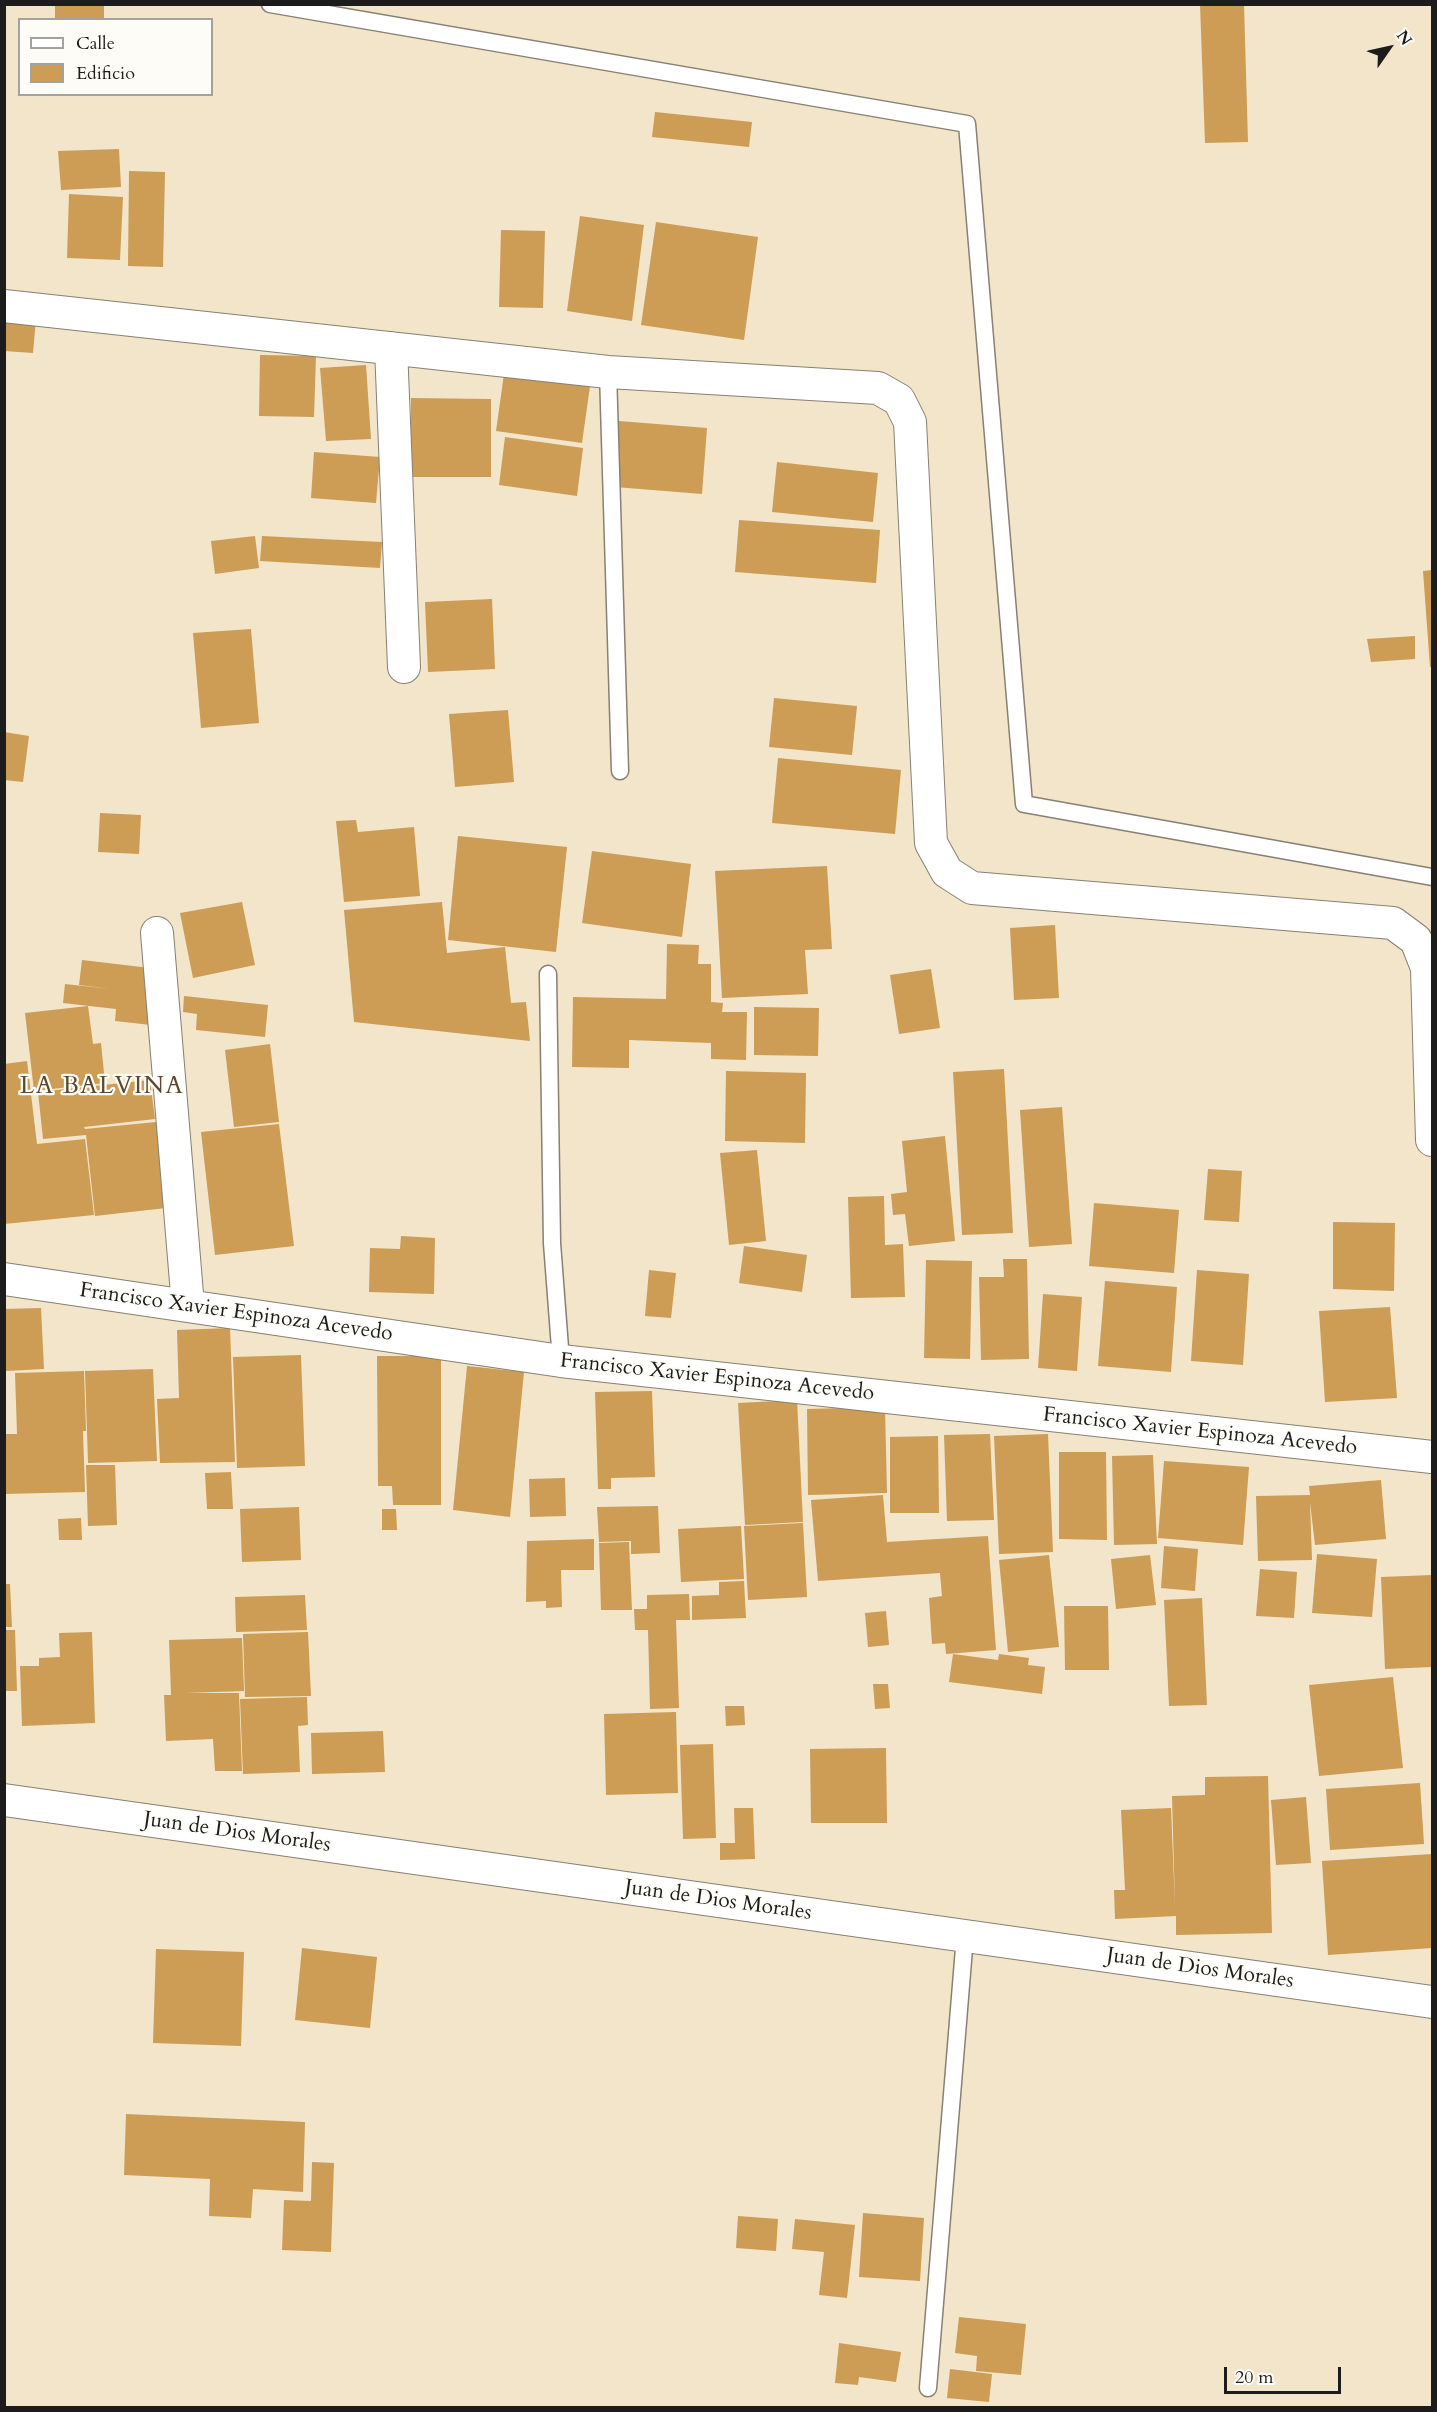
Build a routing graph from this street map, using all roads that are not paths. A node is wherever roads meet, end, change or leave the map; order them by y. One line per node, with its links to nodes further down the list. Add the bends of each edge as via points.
1 (270, 4): 7 (lane, via 967,124 1024,804)
2 (4, 306): 3 (street)
3 (391, 348): 4 (street); 5 (street)
4 (608, 372): 6 (lane); 10 (street, via 878,388 899,400 910,422 931,843 947,873 972,888 1393,923 1416,940 1427,968)
5 (404, 667)
6 (620, 771)
7 (1432, 877)
8 (158, 933): 12 (street)
9 (548, 974): 13 (lane, via 552,1243)
10 (1432, 1140)
11 (4, 1279): 12 (street, Francisco Xavier Espinoza Acevedo)
12 (188, 1306): 13 (street, Francisco Xavier Espinoza Acevedo)
13 (561, 1361): 14 (street, Francisco Xavier Espinoza Acevedo)
14 (1432, 1457)
15 (4, 1800): 16 (street, Juan de Dios Morales)
16 (964, 1936): 17 (street, Juan de Dios Morales); 18 (lane)
17 (1432, 2002)
18 (928, 2388)

